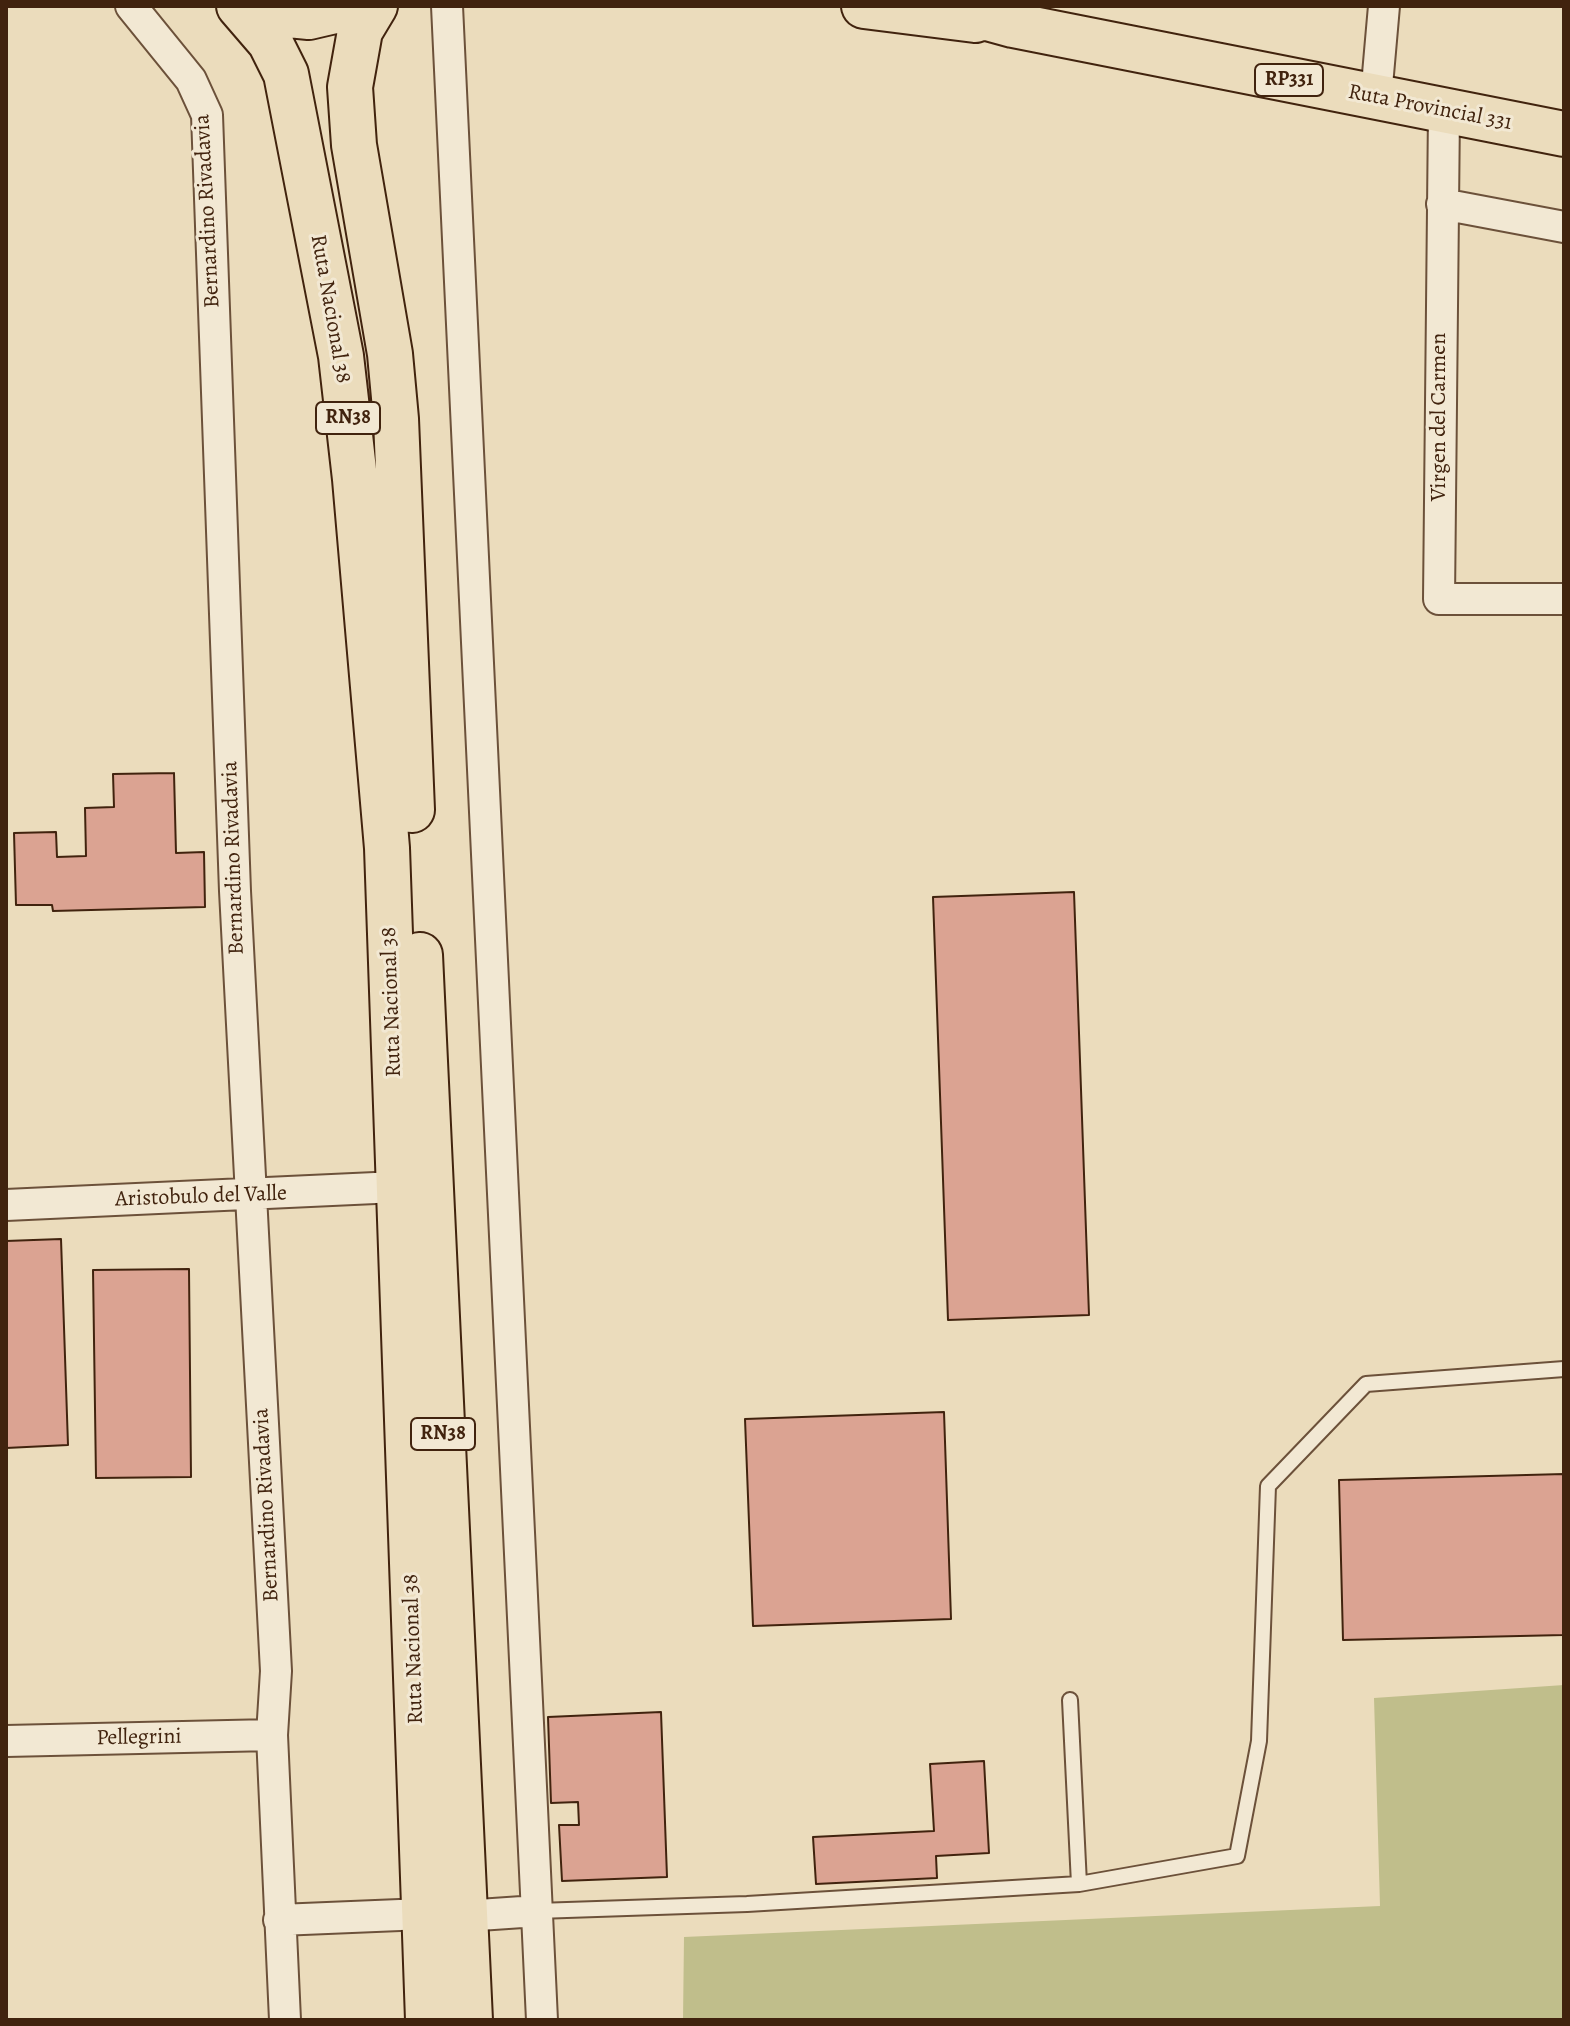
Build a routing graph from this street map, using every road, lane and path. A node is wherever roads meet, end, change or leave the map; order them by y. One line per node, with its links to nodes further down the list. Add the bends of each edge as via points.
1 (131, 6): 18 (street, Bernardino Rivadavia, via 191,80 207,115)
2 (239, 6): 17 (main road, Ruta Nacional 38 / RN38, via 270,42 286,74 341,356 387,848)
3 (253, 6): 4 (main road, via 309,17)
4 (356, 6)
5 (375, 6): 26 (main road, Ruta Nacional 38 / RN38, via 360,31 350,87 396,419)
6 (447, 6): 25 (street)
7 (864, 6): 10 (main road, Ruta Provincial 331 / RP331)
8 (944, 6): 10 (main road, Ruta Provincial 331 / RP331)
9 (1384, 6): 11 (street)
10 (1014, 15): 11 (main road, Ruta Provincial 331 / RP331)
11 (1376, 97): 12 (main road, Ruta Provincial 331 / RP331)
12 (1444, 111): 13 (main road, Ruta Provincial 331 / RP331); 14 (street, Virgen del Carmen)
13 (1564, 134)
14 (1442, 204): 15 (street); 16 (street, Virgen del Carmen, via 1439,599)
15 (1564, 227)
16 (1564, 599)
17 (397, 1187): 18 (street, Aristobulo del Valle); 26 (main road, Ruta Nacional 38 / RN38)
18 (250, 1196): 19 (street, Aristobulo del Valle); 22 (street, Bernardino Rivadavia, via 276,1671)
19 (6, 1205)
20 (1564, 1369): 24 (lane, via 1366,1384 1268,1486 1259,1741 1237,1856)
21 (1070, 1700): 24 (lane)
22 (272, 1735): 23 (street, Pellegrini); 27 (street, Bernardino Rivadavia)
23 (6, 1741)
24 (1079, 1884): 25 (lane)
25 (537, 1911): 26 (street); 31 (street)
26 (444, 1915): 27 (street); 29 (main road, Ruta Nacional 38 / RN38); 30 (main road, Ruta Nacional 38 / RN38)
27 (279, 1920): 28 (street, Bernardino Rivadavia)
28 (285, 2020)
29 (428, 2020)
30 (470, 2020)
31 (542, 2020)

